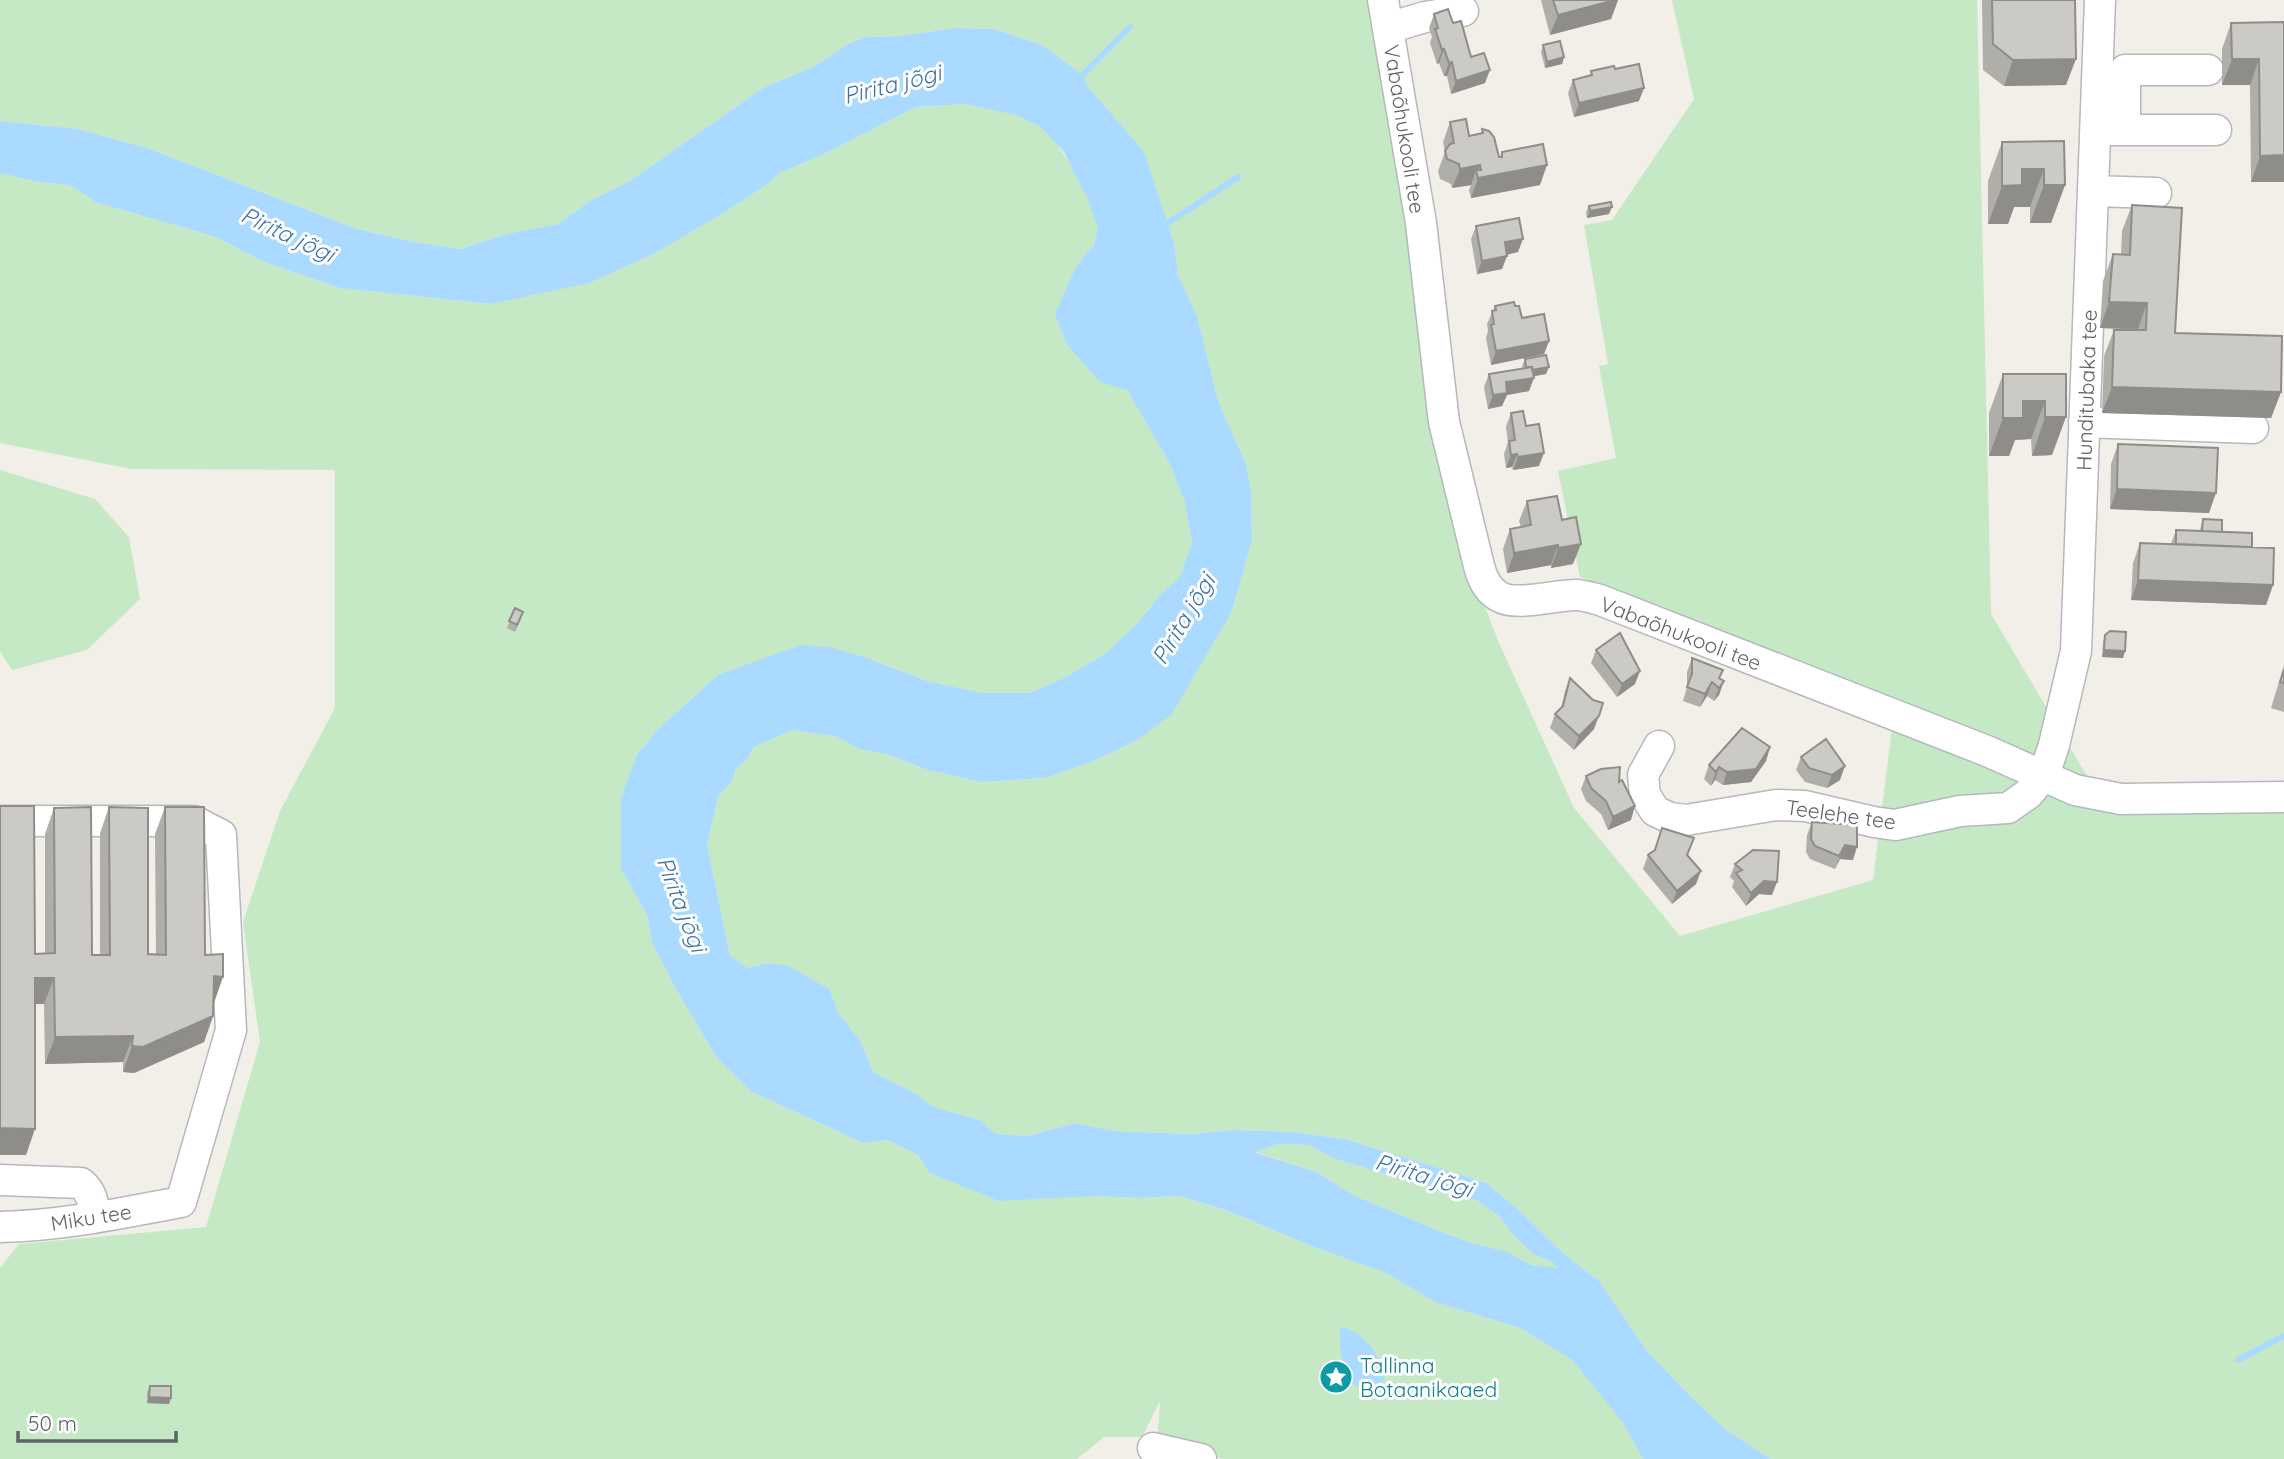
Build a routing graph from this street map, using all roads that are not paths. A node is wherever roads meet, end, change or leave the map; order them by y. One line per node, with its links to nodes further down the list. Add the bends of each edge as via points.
1 (2099, 0): 5 (street, Hunditubaka tee)
2 (1463, 11): 3 (street, via 1426,17)
3 (1385, 14): 13 (street, Vabaõhukooli tee, via 1421,223 1444,422 1475,554 1489,589 1512,600 1578,595 1600,600)
4 (2208, 70): 6 (street, via 2125,70)
5 (2095, 130): 6 (street); 8 (street, Hunditubaka tee)
6 (2125, 130): 7 (street)
7 (2216, 130)
8 (2093, 191): 9 (street); 10 (street, Hunditubaka tee)
9 (2156, 193)
10 (2084, 422): 11 (street); 13 (street, Hunditubaka tee, via 2076,651)
11 (2253, 428)
12 (1659, 746): 13 (street, Teelehe tee, via 1643,775 1644,795 1655,811 1686,820 1805,806 1895,825 1960,811 2008,808)
13 (2044, 775): 14 (street, Vabaõhukooli tee, via 2075,790 2121,799)
14 (2284, 797)
15 (0, 821): 17 (street, Miku tee, via 194,821 221,835 231,1030 181,1202)
16 (0, 1180): 17 (street, via 81,1183 89,1189)
17 (94, 1218): 18 (street, Miku tee)
18 (0, 1227)
19 (1153, 1448): 20 (street)
20 (1201, 1459)

